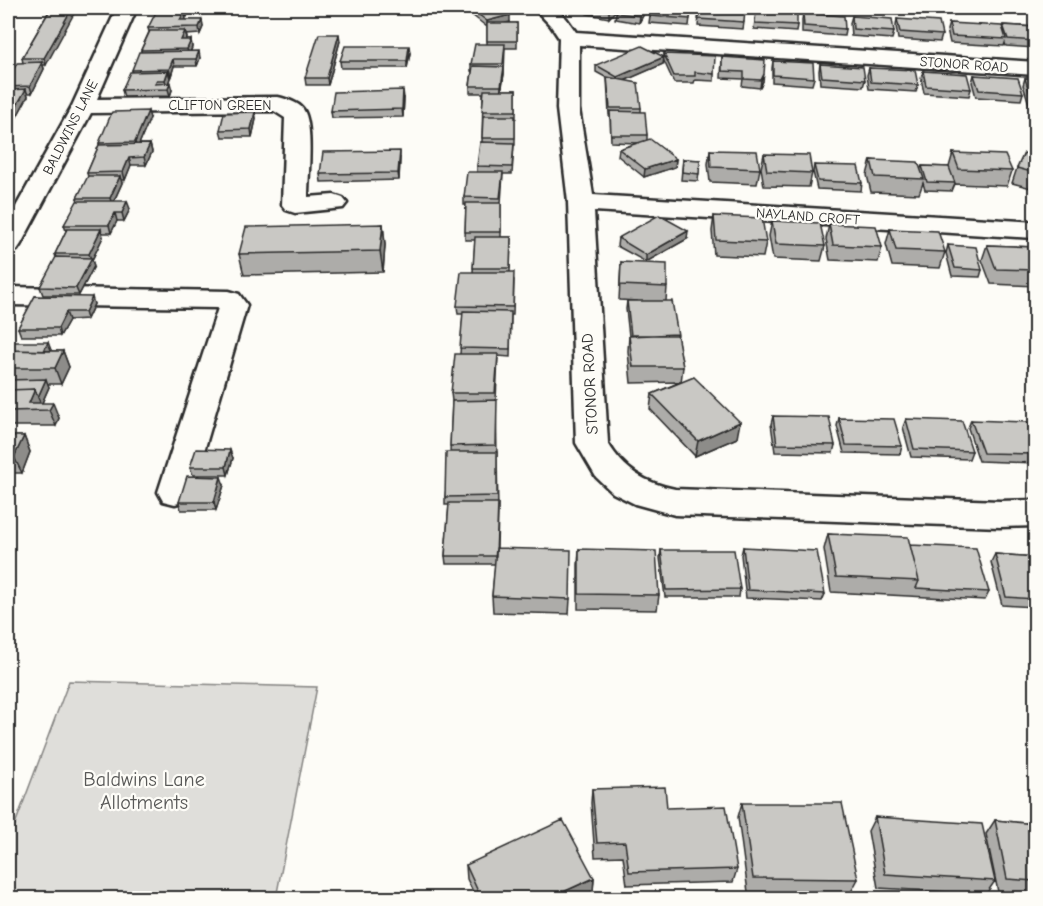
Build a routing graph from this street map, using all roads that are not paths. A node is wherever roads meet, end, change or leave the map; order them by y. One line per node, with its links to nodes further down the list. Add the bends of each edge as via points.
1 (127, 8): 5 (street, BALDWINS LANE)
2 (544, 8): 3 (street)
3 (569, 38): 4 (street, STONOR ROAD); 6 (street, STONOR ROAD, via 568,109)
4 (1035, 69)
5 (83, 106): 7 (street, CLIFTON GREEN, via 278,104 293,111 297,118 295,205); 9 (street, BALDWINS LANE)
6 (581, 202): 8 (street, NAYLAND CROFT); 12 (street, STONOR ROAD, via 592,443 603,465 623,484 645,495 675,502)
7 (334, 203)
8 (1035, 230)
9 (8, 244)
10 (8, 296): 11 (street, via 229,300 233,305)
11 (175, 492)
12 (1035, 513)

